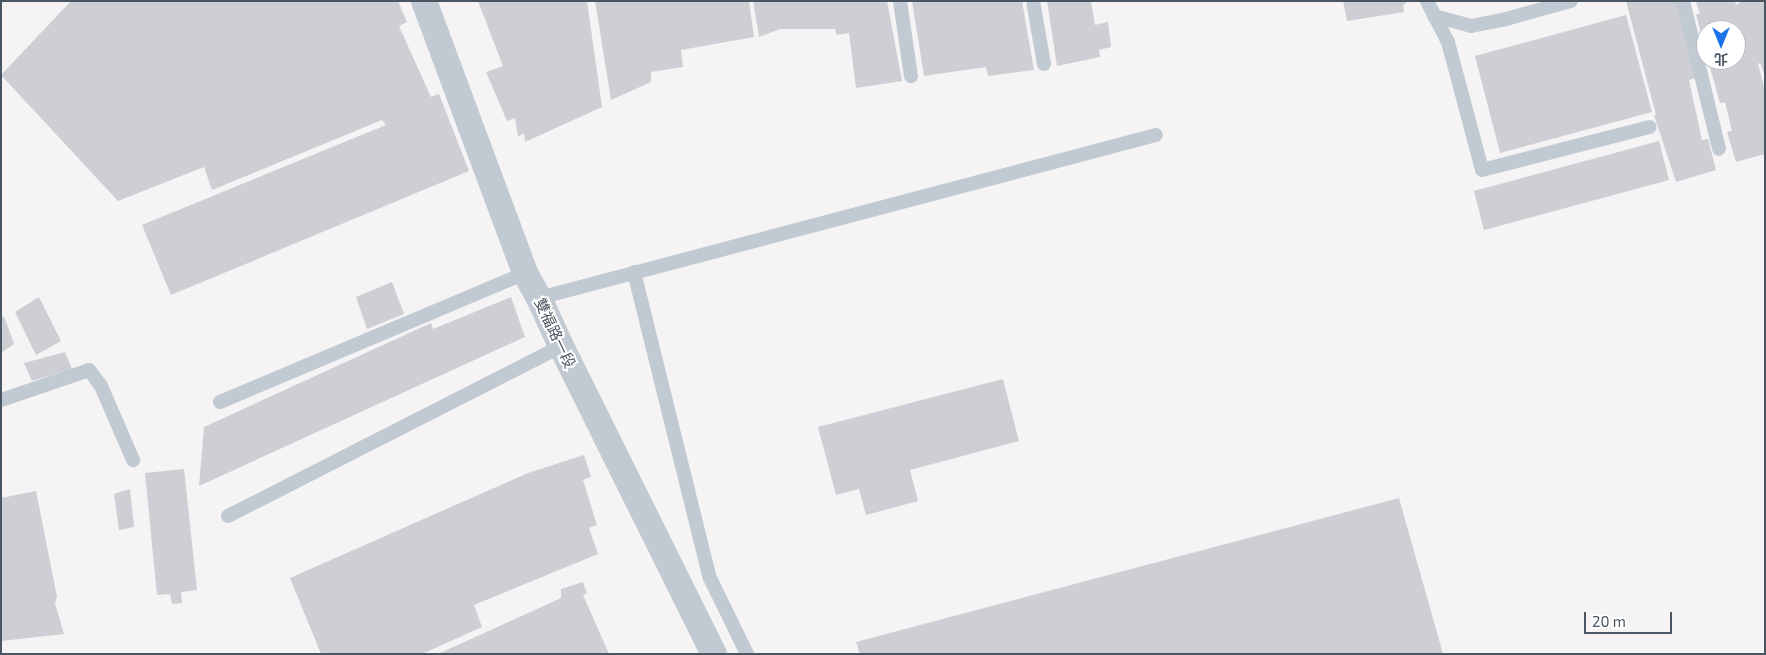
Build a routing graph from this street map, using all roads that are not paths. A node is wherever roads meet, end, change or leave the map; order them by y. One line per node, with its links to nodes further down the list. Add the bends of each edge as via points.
1 (424, 1): 14 (street, 雙福路一段)
2 (900, 1): 9 (lane)
3 (1033, 1): 8 (lane)
4 (1426, 1): 7 (lane)
5 (1571, 1): 7 (lane, via 1471,26)
6 (1683, 1): 12 (lane)
7 (1434, 16): 10 (lane, via 1448,42 1482,170)
8 (1044, 64)
9 (911, 76)
10 (1650, 127)
11 (1156, 135): 13 (lane)
12 (1720, 149)
13 (634, 272): 15 (lane); 22 (lane, via 710,578)
14 (524, 273): 15 (street, 雙福路一段); 18 (lane)
15 (540, 298): 16 (street, 雙福路一段)
16 (560, 346): 20 (lane); 21 (street, 雙福路一段)
17 (1, 400): 19 (lane, via 89,370 101,386)
18 (220, 402)
19 (133, 460)
20 (228, 516)
21 (714, 654)
22 (747, 654)

